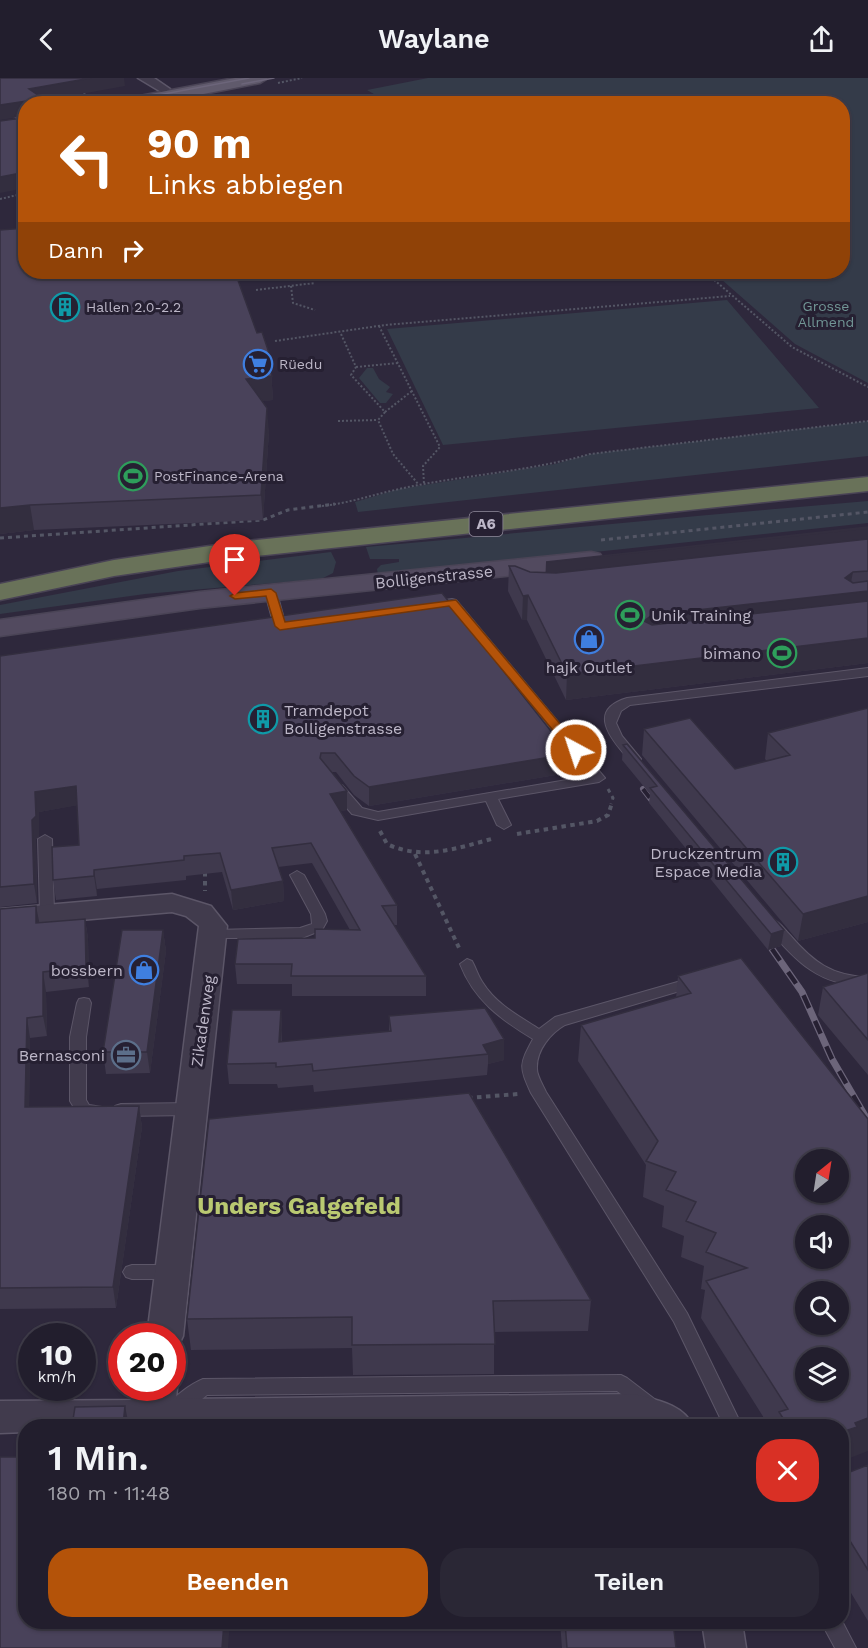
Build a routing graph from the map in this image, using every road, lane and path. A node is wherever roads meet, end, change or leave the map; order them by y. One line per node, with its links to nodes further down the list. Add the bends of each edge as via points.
1 (145, 78): 4 (street)
2 (260, 78): 6 (main road)
3 (75, 88): 5 (path)
4 (163, 89)
5 (88, 96)
6 (166, 96)
7 (18, 195): 8 (path)
8 (0, 198)
9 (712, 279): 13 (path)
10 (315, 283): 11 (path)
11 (291, 286): 12 (path); 14 (path, via 293,303)
12 (256, 290)
13 (730, 296): 15 (path); 20 (path, via 792,347)
14 (315, 310)
15 (379, 326): 16 (path); 18 (path)
16 (342, 334): 17 (path); 19 (path)
17 (275, 341)
18 (398, 363): 19 (path); 21 (path)
19 (356, 367): 22 (path, via 351,375)
20 (868, 387)
21 (412, 391): 22 (path); 27 (path, via 440,447 423,466)
22 (385, 412): 23 (path)
23 (378, 420): 24 (path); 27 (path, via 393,454)
24 (338, 421)
25 (868, 421): 27 (path, via 590,454 514,471)
26 (868, 471): 32 (highway, A6, via 235,537 106,555)
27 (421, 484): 30 (path, via 355,502 288,510 263,520)
28 (868, 484): 33 (highway, A6, via 237,550 114,568)
29 (868, 512): 31 (path)
30 (0, 538)
31 (610, 549): 34 (main road, Bolligenstrasse, via 507,575)
32 (0, 576)
33 (0, 592)
34 (271, 593): 36 (lane); 37 (main road, Bolligenstrasse)
35 (417, 607): 41 (lane, via 452,602 600,778)
36 (280, 626)
37 (0, 628)
38 (868, 672): 39 (lane, via 627,702 613,713 609,724)
39 (641, 766)
40 (329, 776): 41 (lane, via 351,806 367,814 387,815)
41 (490, 797): 42 (lane)
42 (504, 825)
43 (45, 839): 49 (lane)
44 (415, 854): 52 (path)
45 (205, 866): 48 (path, via 205,903)
46 (297, 875): 51 (lane, via 318,914 317,927 302,933)
47 (760, 908): 54 (lane, via 811,967 840,980)
48 (198, 910): 49 (street, via 164,903); 51 (street, via 210,921)
49 (47, 913): 50 (street)
50 (0, 918)
51 (214, 935): 59 (street, Zikadenweg)
52 (467, 964): 56 (lane, via 482,994 495,1009)
53 (703, 979): 56 (lane, via 560,1021)
54 (868, 982)
55 (84, 1003): 59 (lane, via 78,1037 80,1106 92,1111)
56 (541, 1037): 57 (lane, via 530,1071)
57 (540, 1093): 58 (path); 69 (lane, via 681,1318)
58 (458, 1099)
59 (191, 1109): 61 (street, Zikadenweg)
60 (132, 1272): 61 (lane)
61 (174, 1272): 62 (street, Zikadenweg)
62 (167, 1323)
63 (160, 1406): 64 (street); 65 (street); 68 (lane, via 203,1387 621,1383)
64 (0, 1417)
65 (334, 1419)
66 (376, 1419): 67 (street, via 634,1410)
67 (662, 1419)
68 (666, 1419)
69 (730, 1419)
70 (723, 1629): 72 (street)
71 (835, 1629): 73 (lane)
72 (726, 1648)
73 (846, 1648)

